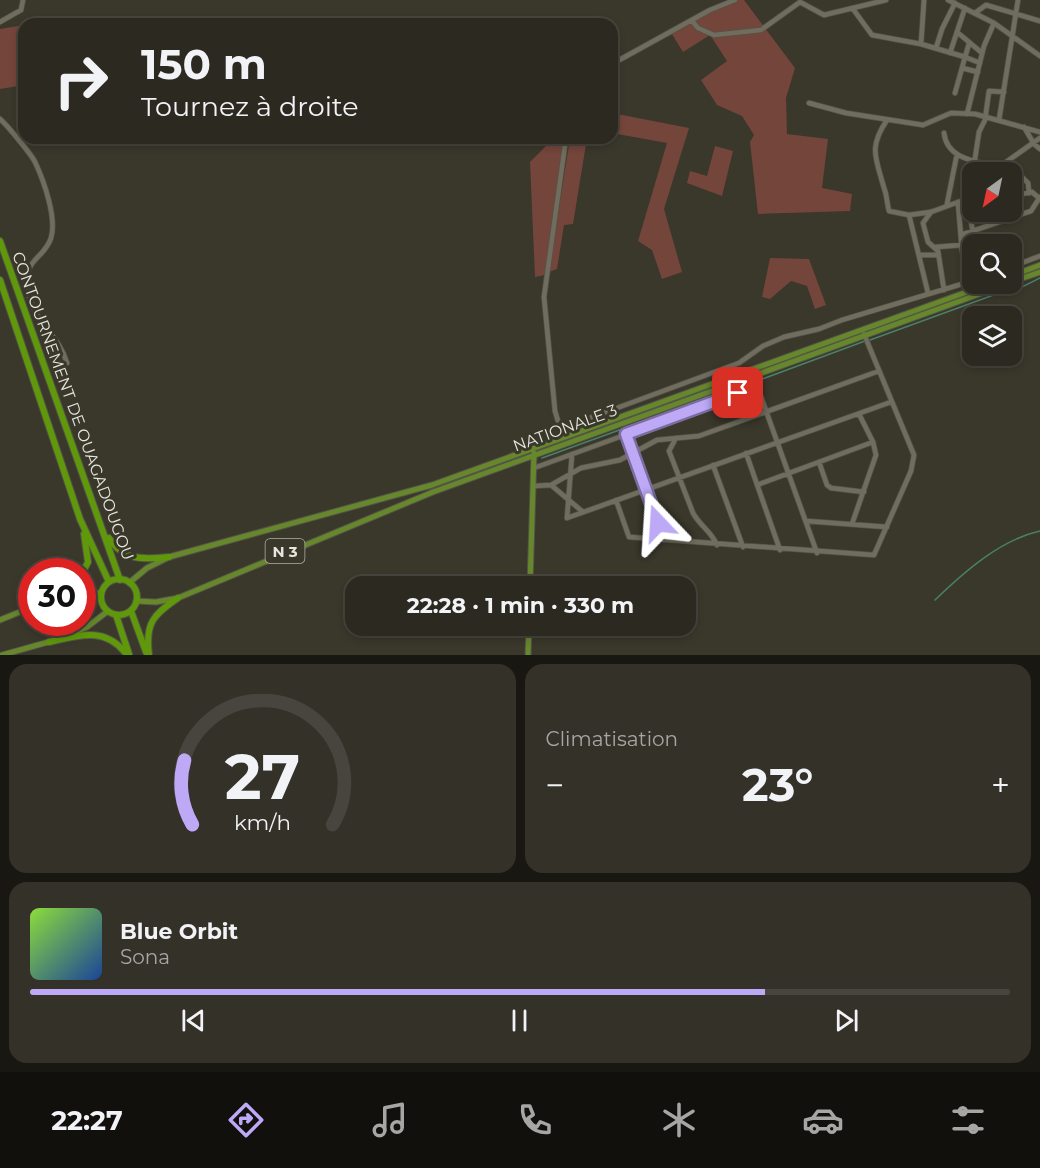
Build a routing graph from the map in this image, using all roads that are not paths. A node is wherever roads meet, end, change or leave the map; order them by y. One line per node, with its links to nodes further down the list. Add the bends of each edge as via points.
1 (23, 0): 14 (street, via 21,10)
2 (735, 0): 12 (street)
3 (885, 0): 8 (street)
4 (924, 0): 20 (street)
5 (948, 0): 7 (street)
6 (1018, 0): 11 (street)
7 (954, 3): 9 (street); 22 (street)
8 (853, 9): 12 (street, via 824,15 800,2 764,29 721,35 704,31); 20 (street, via 872,35)
9 (965, 9): 10 (street); 16 (street)
10 (975, 13): 11 (street, via 986,5); 15 (street)
11 (1017, 13): 13 (street); 17 (street)
12 (692, 21): 27 (street)
13 (1040, 21)
14 (0, 22)
15 (994, 23): 17 (street); 24 (street)
16 (957, 32): 18 (street); 19 (street)
17 (1013, 36): 26 (street); 31 (street)
18 (962, 38): 19 (street); 21 (street)
19 (955, 40): 23 (street)
20 (921, 44): 22 (street)
21 (969, 44): 24 (street); 25 (street)
22 (936, 48): 23 (street)
23 (950, 53): 25 (street)
24 (982, 53): 28 (street)
25 (965, 57): 28 (street); 29 (street)
26 (1040, 57)
27 (618, 61)
28 (980, 63): 30 (street)
29 (962, 68): 30 (street); 32 (street)
30 (978, 72): 34 (street)
31 (1004, 92): 37 (street, via 989,91); 40 (street)
32 (955, 93)
33 (809, 103): 39 (street)
34 (969, 106): 35 (street); 36 (street)
35 (967, 114): 36 (street); 39 (street, via 951,113 923,125)
36 (975, 114): 37 (street)
37 (985, 116): 40 (street); 51 (street)
38 (0, 120): 45 (street)
39 (887, 120): 62 (street, via 879,131 874,160 889,211)
40 (999, 120): 41 (street)
41 (1024, 127): 42 (street); 48 (street)
42 (1040, 132)
43 (944, 133): 50 (street, via 949,147)
44 (1040, 138): 48 (street)
45 (18, 140)
46 (21, 144): 87 (street, via 30,154 43,187 52,227 51,238 29,267 27,289 35,313 58,343)
47 (565, 144): 94 (street, via 544,297)
48 (1034, 144): 49 (street); 53 (street)
49 (1040, 148)
50 (957, 154): 51 (street); 60 (street)
51 (974, 161): 52 (street)
52 (979, 162)
53 (1009, 162)
54 (1022, 177): 55 (street, via 1028,183)
55 (1029, 193): 56 (street); 57 (street, via 1034,192)
56 (1022, 194)
57 (1039, 198): 64 (street, via 1031,211)
58 (962, 201): 59 (street)
59 (957, 202): 60 (street); 67 (street)
60 (947, 204): 61 (street)
61 (931, 212): 62 (street); 66 (street, via 923,220)
62 (909, 215): 68 (street)
63 (971, 222): 64 (street)
64 (973, 231): 65 (street); 67 (street)
65 (973, 234)
66 (926, 235): 68 (street); 71 (street)
67 (961, 235): 70 (street)
68 (916, 237): 72 (street)
69 (0, 241): 122 (highway, CONTOURNEMENT DE OUAGADOUGOU)
70 (962, 245): 71 (street)
71 (936, 248): 73 (street)
72 (920, 255): 73 (street); 83 (street)
73 (938, 255): 82 (street)
74 (1040, 256): 75 (street)
75 (1022, 263)
76 (1040, 265): 77 (main road)
77 (1022, 272)
78 (1040, 272): 79 (main road, NATIONALE 3 / N 3)
79 (1022, 278)
80 (0, 280): 118 (highway, CONTOURNEMENT DE OUAGADOUGOU)
81 (962, 284): 82 (street)
82 (944, 290): 83 (street)
83 (928, 293): 94 (street, via 784,337 739,363)
84 (963, 294): 86 (main road, NATIONALE 3 / N 3)
85 (976, 294): 86 (main road, NATIONALE 3 / N 3)
86 (864, 332): 88 (street); 89 (main road, NATIONALE 3 / N 3)
87 (67, 363)
88 (879, 370): 91 (street); 92 (street)
89 (752, 372): 90 (street); 96 (main road, NATIONALE 3 / N 3); 101 (main road, NATIONALE 3 / N 3)
90 (757, 387): 92 (street); 95 (street)
91 (891, 402): 93 (street); 121 (street, via 914,460)
92 (765, 411): 97 (street, via 699,436); 99 (street)
93 (859, 414): 98 (street); 99 (street)
94 (560, 429): 96 (street)
95 (626, 434): 100 (street); 103 (street)
96 (563, 438): 101 (main road, NATIONALE 3 / N 3)
97 (676, 438): 100 (street, via 657,440); 109 (street, via 669,451)
98 (873, 442): 104 (street); 114 (street, via 876,455)
99 (779, 443): 102 (street); 107 (street)
100 (633, 451): 108 (street, via 620,460 585,467); 113 (street)
101 (534, 452): 106 (main road); 128 (main road, NATIONALE 3 / N 3, via 432,485); 136 (main road, NATIONALE 3 / N 3, via 332,531)
102 (746, 453): 105 (street); 111 (street)
103 (572, 454): 106 (street); 108 (street)
104 (819, 462): 107 (street); 114 (street, via 831,488)
105 (713, 465): 109 (street); 125 (street)
106 (534, 468): 112 (main road)
107 (791, 474): 111 (street); 119 (street)
108 (570, 475): 110 (street); 116 (street)
109 (680, 479): 113 (street); 124 (street, via 697,520 712,533)
110 (551, 485): 112 (street); 116 (street)
111 (757, 485): 126 (street)
112 (534, 486): 130 (main road)
113 (646, 489): 115 (street); 123 (street)
114 (864, 492): 120 (street)
115 (616, 500): 117 (street); 123 (street, via 628,537)
116 (568, 501): 117 (street); 117 (street, via 567,518)
117 (583, 512)
118 (81, 519): 129 (highway); 132 (highway, CONTOURNEMENT DE OUAGADOUGOU)
119 (806, 521): 120 (street); 127 (street)
120 (852, 524): 121 (street)
121 (887, 527): 127 (street, via 880,547 871,556)
122 (104, 528): 128 (highway, via 113,544 130,557); 131 (highway, CONTOURNEMENT DE OUAGADOUGOU)
123 (664, 540): 124 (street)
124 (717, 545): 125 (street)
125 (743, 547): 126 (street)
126 (780, 550): 127 (street)
127 (817, 553)
128 (169, 557): 133 (main road, NATIONALE 3 / N 3)
129 (88, 558)
130 (530, 576)
131 (120, 580): 132 (highway, CONTOURNEMENT DE OUAGADOUGOU); 133 (highway, CONTOURNEMENT DE OUAGADOUGOU)
132 (109, 582): 135 (highway, CONTOURNEMENT DE OUAGADOUGOU)
133 (129, 583): 137 (highway, CONTOURNEMENT DE OUAGADOUGOU)
134 (96, 593): 135 (main road)
135 (101, 593): 139 (highway)
136 (178, 598): 137 (main road, NATIONALE 3 / N 3); 147 (highway, via 152,620)
137 (136, 601): 138 (highway)
138 (131, 610): 141 (highway); 147 (highway)
139 (108, 611): 141 (highway); 144 (main road, via 87,627)
140 (18, 613): 142 (main road)
141 (116, 615): 146 (highway)
142 (0, 620)
143 (529, 636): 148 (main road)
144 (49, 642): 145 (main road); 146 (highway, via 99,634 110,638)
145 (2, 655)
146 (128, 655)
147 (148, 655)
148 (528, 655)

